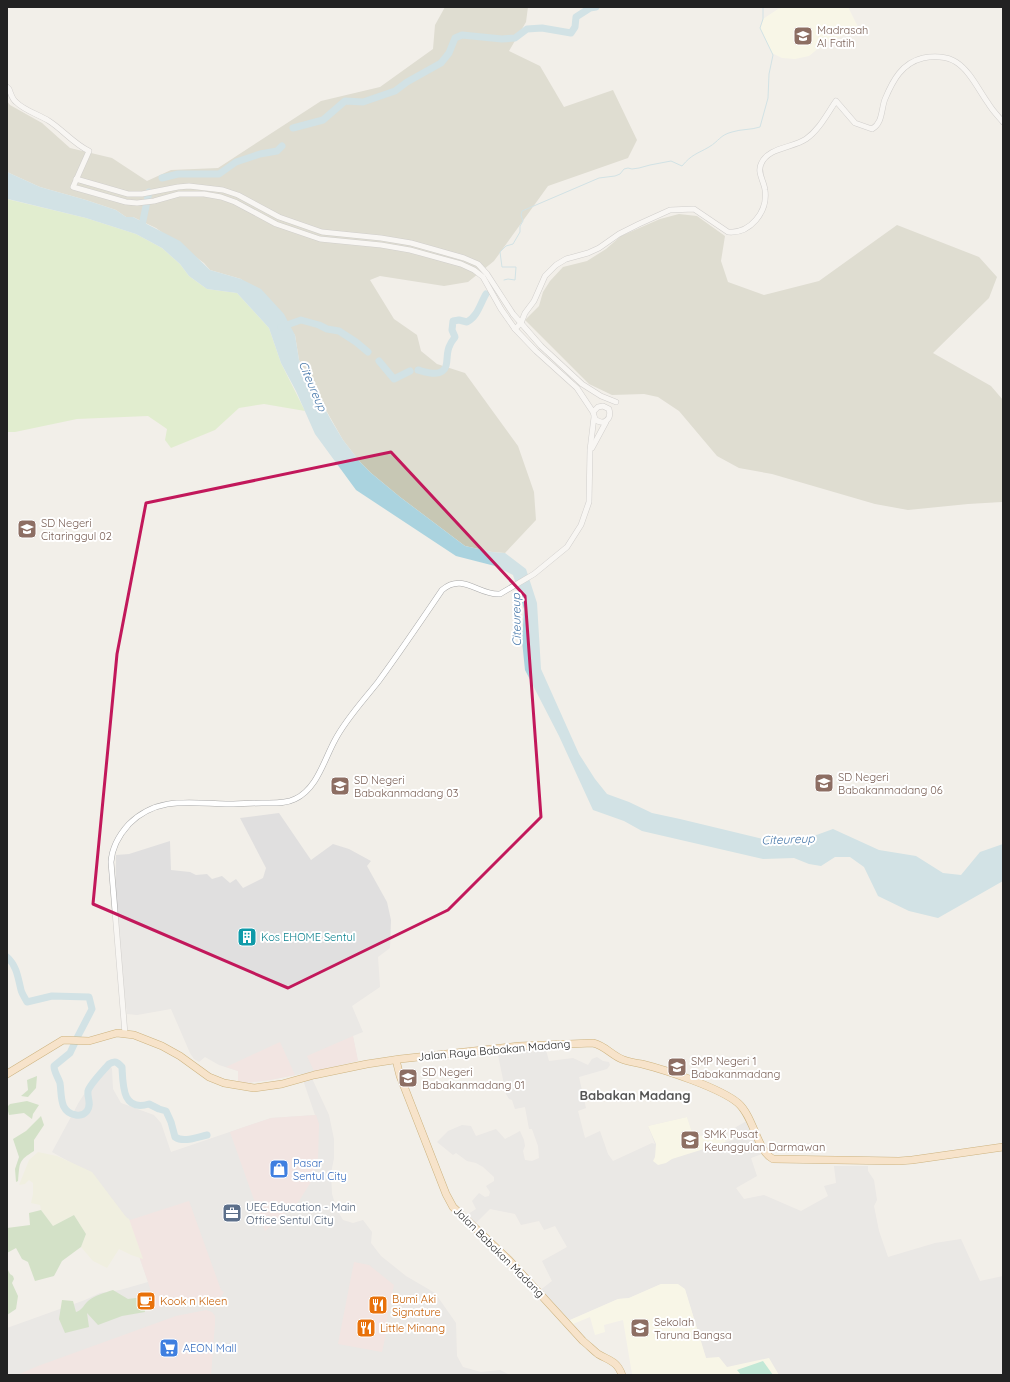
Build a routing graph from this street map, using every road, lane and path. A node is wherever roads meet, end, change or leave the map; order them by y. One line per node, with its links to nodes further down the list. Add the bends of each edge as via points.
1 (7, 87): 3 (street, via 15,102 49,121 89,151)
2 (1003, 122): 4 (street, via 955,60 938,57 914,61 902,69 893,82 878,125 875,127 855,123 836,101 811,135 775,151 762,162 760,169 766,197 753,225 734,233 728,232 694,209 670,210 625,230 595,250 566,259 556,265 545,276)
3 (76, 180): 4 (street, via 128,194 190,186 223,190 238,195 279,217 322,232 411,243 464,258 478,264 487,274); 5 (street, via 73,186 126,202 154,201 184,193 221,197 276,224 320,238 410,250 461,264 483,277)
4 (521, 323): 5 (street); 6 (street, via 540,346 582,384)
5 (515, 329): 7 (street, via 536,352 577,388)
6 (616, 402)
7 (594, 415): 8 (street, via 599,422); 8 (street, via 598,407 606,407 610,413); 9 (street)
8 (606, 422): 9 (street)
9 (590, 450): 10 (street, via 589,502 584,518 567,547 534,574 500,594 459,583 442,590 341,730 308,790 290,801 280,802 167,804 142,813 126,828 115,844 111,862)
10 (125, 1034): 12 (main road, Jalan Raya Babakan Madang, via 144,1038 162,1046 209,1077 224,1083 254,1088); 13 (main road, Jalan Raya Babakan Madang, via 108,1035 82,1042 70,1039 59,1041)
11 (396, 1060): 12 (main road, Jalan Raya Babakan Madang); 14 (main road, Jalan Babakan Madang); 15 (main road, Jalan Raya Babakan Madang, via 519,1046 601,1044 623,1060 688,1079 716,1090 738,1103 747,1114 764,1151 773,1159 912,1160)
12 (385, 1062): 14 (main road)
13 (7, 1074)
14 (400, 1076): 16 (main road, Jalan Babakan Madang, via 446,1194 454,1207 509,1260 583,1341 614,1362)
15 (1003, 1147)
16 (622, 1375)

